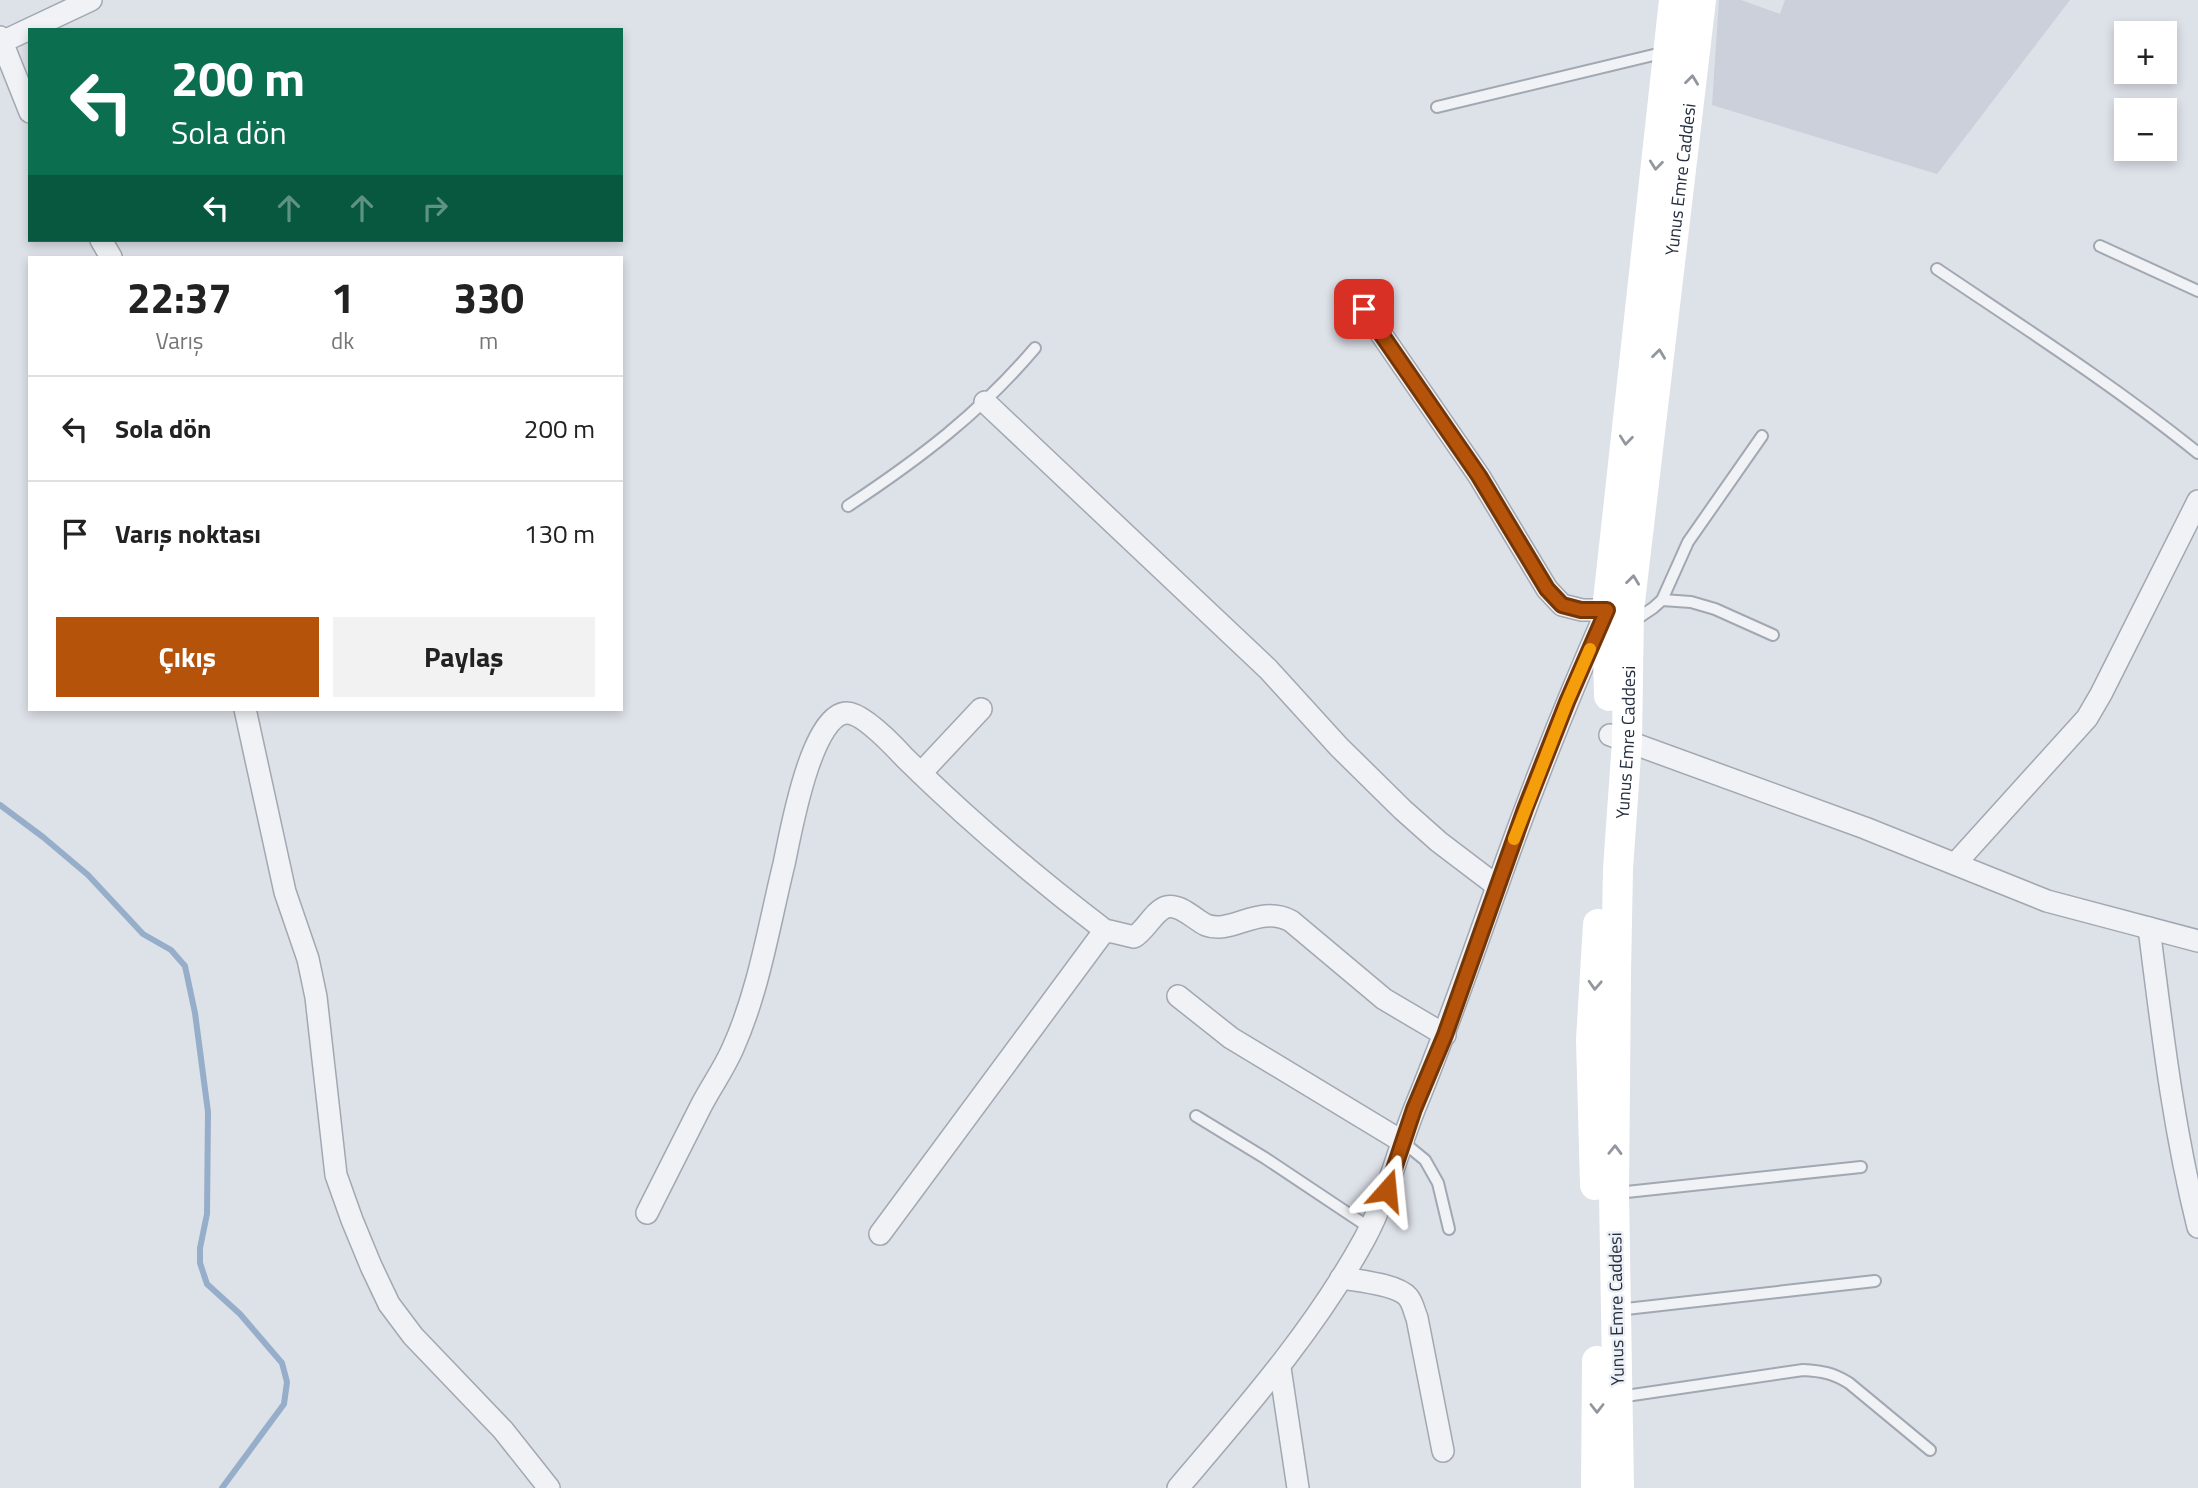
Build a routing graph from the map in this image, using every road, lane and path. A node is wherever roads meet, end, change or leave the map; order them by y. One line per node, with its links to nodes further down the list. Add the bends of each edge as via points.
1 (91, 0): 4 (street)
2 (1674, 0): 5 (street, Yunus Emre Caddesi)
3 (1701, 0): 19 (street, Yunus Emre Caddesi, one-way to 3)
4 (1, 39): 7 (street)
5 (1669, 51): 6 (lane); 19 (street, Yunus Emre Caddesi, one-way to 19)
6 (1437, 107)
7 (28, 108)
8 (2100, 246): 10 (lane)
9 (1937, 269): 15 (lane, via 2154,417)
10 (2198, 291)
11 (1364, 309): 19 (street, via 1479,476 1547,589 1562,605)
12 (1035, 348): 13 (lane)
13 (985, 402): 17 (lane, via 940,442); 26 (street, via 1268,669 1403,810)
14 (1762, 436): 18 (lane, via 1688,542)
15 (2198, 453)
16 (2198, 501): 25 (street, via 2087,718)
17 (848, 506)
18 (1662, 600): 19 (lane, via 1653,608); 20 (lane, via 1691,602)
19 (1618, 617): 23 (street, Yunus Emre Caddesi); 26 (street, via 1567,702)
20 (1773, 635)
21 (981, 709): 24 (street)
22 (245, 711): 48 (street, via 285,892 308,959 336,1175 352,1220 389,1304)
23 (1618, 738): 25 (street); 35 (street, Yunus Emre Caddesi, one-way to 23); 51 (street, Yunus Emre Caddesi, one-way to 51, via 1591,1040)
24 (921, 773): 28 (street, via 1028,870); 36 (street, via 858,717 847,713 825,728 803,783 747,1012 733,1049)
25 (1955, 864): 27 (street, via 2047,901)
26 (1497, 886): 31 (street)
27 (2150, 928): 29 (street); 37 (street, via 2172,1111)
28 (1106, 931): 31 (street, via 1134,937 1166,907 1216,928 1259,916 1282,916 1384,999); 40 (street)
29 (2198, 941)
30 (1178, 996): 33 (street, via 1231,1038)
31 (1445, 1035): 33 (street)
32 (1196, 1116): 38 (lane)
33 (1403, 1142): 38 (street); 39 (lane, via 1424,1160 1438,1183)
34 (1861, 1167): 35 (lane)
35 (1614, 1194): 43 (street, Yunus Emre Caddesi)
36 (647, 1213)
37 (2198, 1227)
38 (1370, 1228): 41 (street)
39 (1449, 1229)
40 (880, 1234)
41 (1341, 1278): 44 (street); 47 (street, via 1396,1289 1411,1301)
42 (1875, 1280): 43 (lane)
43 (1615, 1310): 45 (street, Yunus Emre Caddesi)
44 (1280, 1368): 49 (street); 50 (street)
45 (1617, 1398): 46 (lane, via 1804,1370 1826,1371 1836,1374); 52 (street, Yunus Emre Caddesi)
46 (1930, 1450)
47 (1443, 1451)
48 (549, 1488)
49 (1178, 1488)
50 (1298, 1488)
51 (1596, 1488)
52 (1619, 1488)

